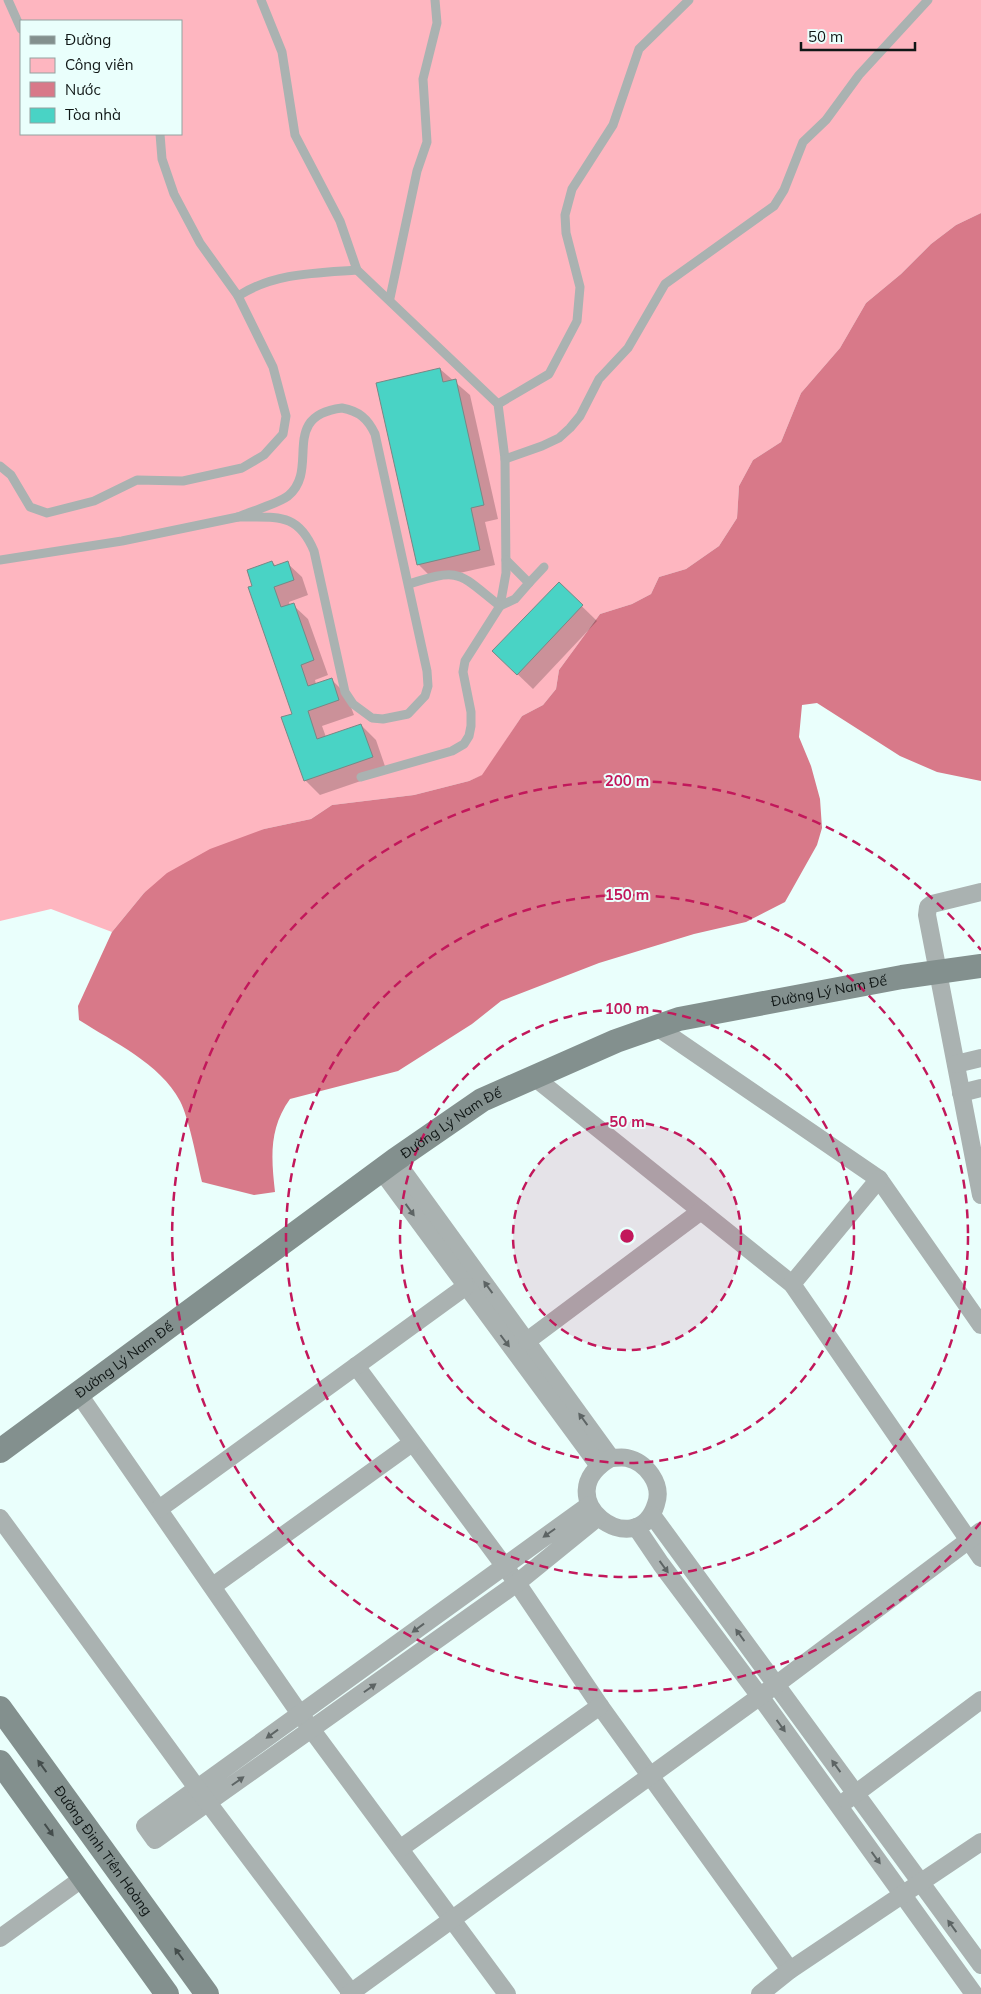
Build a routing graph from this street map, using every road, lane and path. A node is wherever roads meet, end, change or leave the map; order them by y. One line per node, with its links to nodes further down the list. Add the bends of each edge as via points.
1 (8, 0): 6 (lane)
2 (261, 0): 8 (lane, via 282,52 295,135 340,221)
3 (436, 0): 10 (lane, via 437,23 424,79 427,142 417,172)
4 (689, 0): 11 (lane, via 639,49 613,125 572,189 565,215 566,233 580,287 577,321 549,374)
5 (928, 0): 12 (lane, via 859,75 826,120 803,142 784,190 774,206 665,284 628,348 599,379 570,428 542,446)
6 (20, 27)
7 (160, 135): 9 (lane, via 162,159 174,194 200,244)
8 (357, 270): 9 (lane, via 267,280); 10 (lane)
9 (238, 296): 13 (lane, via 273,366 286,416 278,442 252,464 183,480 137,480 94,502 47,513 30,507 11,475)
10 (390, 298): 11 (lane)
11 (498, 404): 12 (lane)
12 (505, 458): 16 (lane)
13 (0, 466)
14 (238, 517): 15 (lane, via 122,541); 19 (lane, via 287,496 296,485 302,464 305,430 311,421 329,410 353,410 370,423 375,434); 19 (lane, via 278,518 294,522 307,535 314,551 345,692 361,712 372,718 408,714 425,696 428,686)
15 (0, 560)
16 (506, 560): 18 (lane); 20 (lane)
17 (544, 567): 18 (lane)
18 (529, 583): 20 (lane, via 515,599)
19 (408, 584): 20 (lane, via 448,573 458,574)
20 (500, 606): 21 (lane, via 465,661 463,672 472,726 464,744 452,752)
21 (361, 777)
22 (981, 892): 24 (street, via 928,907)
23 (981, 966): 24 (street, Đường Lý Nam Đế)
24 (937, 972): 25 (street, Đường Lý Nam Đế, via 679,1019); 27 (street)
25 (657, 1027): 28 (street, Đường Lý Nam Đế); 32 (street)
26 (981, 1058): 27 (street)
27 (956, 1064): 30 (street)
28 (534, 1077): 31 (street, Đường Lý Nam Đế, via 482,1100); 34 (street)
29 (981, 1088): 30 (street)
30 (961, 1093): 33 (street)
31 (388, 1165): 36 (street, one-way to 36); 38 (street, one-way to 31); 40 (street, Đường Lý Nam Đế)
32 (879, 1179): 35 (street); 37 (street)
33 (981, 1195)
34 (701, 1211): 35 (street); 38 (street)
35 (792, 1284): 49 (street)
36 (465, 1287): 39 (street); 43 (street, one-way to 43)
37 (981, 1325)
38 (527, 1340): 43 (street, one-way to 38)
39 (356, 1366): 41 (street); 44 (street)
40 (78, 1393): 42 (street, Đường Lý Nam Đế); 44 (street)
41 (412, 1443): 51 (street); 53 (street)
42 (0, 1451)
43 (605, 1462): 45 (street, via 588,1487); 46 (street, via 626,1458 640,1463 650,1473 657,1487 657,1502)
44 (159, 1509): 53 (street)
45 (593, 1512): 48 (street, via 614,1528); 51 (street, one-way to 51); 52 (street)
46 (652, 1515): 48 (street); 54 (street, one-way to 46)
47 (0, 1518): 64 (street)
48 (636, 1527): 55 (street, one-way to 55)
49 (975, 1536): 50 (street); 54 (street)
50 (981, 1558)
51 (502, 1566): 52 (street); 59 (street, one-way to 59)
52 (517, 1583): 57 (street); 60 (street, one-way to 52)
53 (213, 1586): 59 (street)
54 (777, 1684): 55 (street); 63 (street, one-way to 54)
55 (759, 1695): 62 (street); 65 (street, one-way to 65)
56 (981, 1700): 63 (street)
57 (600, 1706): 62 (street); 67 (street)
58 (0, 1708): 76 (street, Đường Đinh Tiên Hoàng, one-way to 58)
59 (300, 1714): 60 (street); 64 (street, one-way to 64)
60 (312, 1729): 64 (street, one-way to 60); 67 (street)
61 (0, 1762): 68 (street, one-way to 68)
62 (650, 1775): 71 (street); 74 (street)
63 (857, 1794): 65 (street); 69 (street)
64 (202, 1795): 77 (street)
65 (838, 1805): 70 (street, one-way to 70)
66 (981, 1842): 69 (street)
67 (401, 1848): 71 (street)
68 (83, 1878): 72 (street); 75 (street)
69 (921, 1882): 70 (street); 73 (street, one-way to 69)
70 (903, 1895): 74 (street); 80 (street)
71 (453, 1919): 77 (street); 78 (street)
72 (0, 1938)
73 (981, 1965)
74 (790, 1970): 79 (street)
75 (167, 1994)
76 (208, 1994)
77 (350, 1994)
78 (507, 1994)
79 (760, 1994)
80 (974, 1994)

